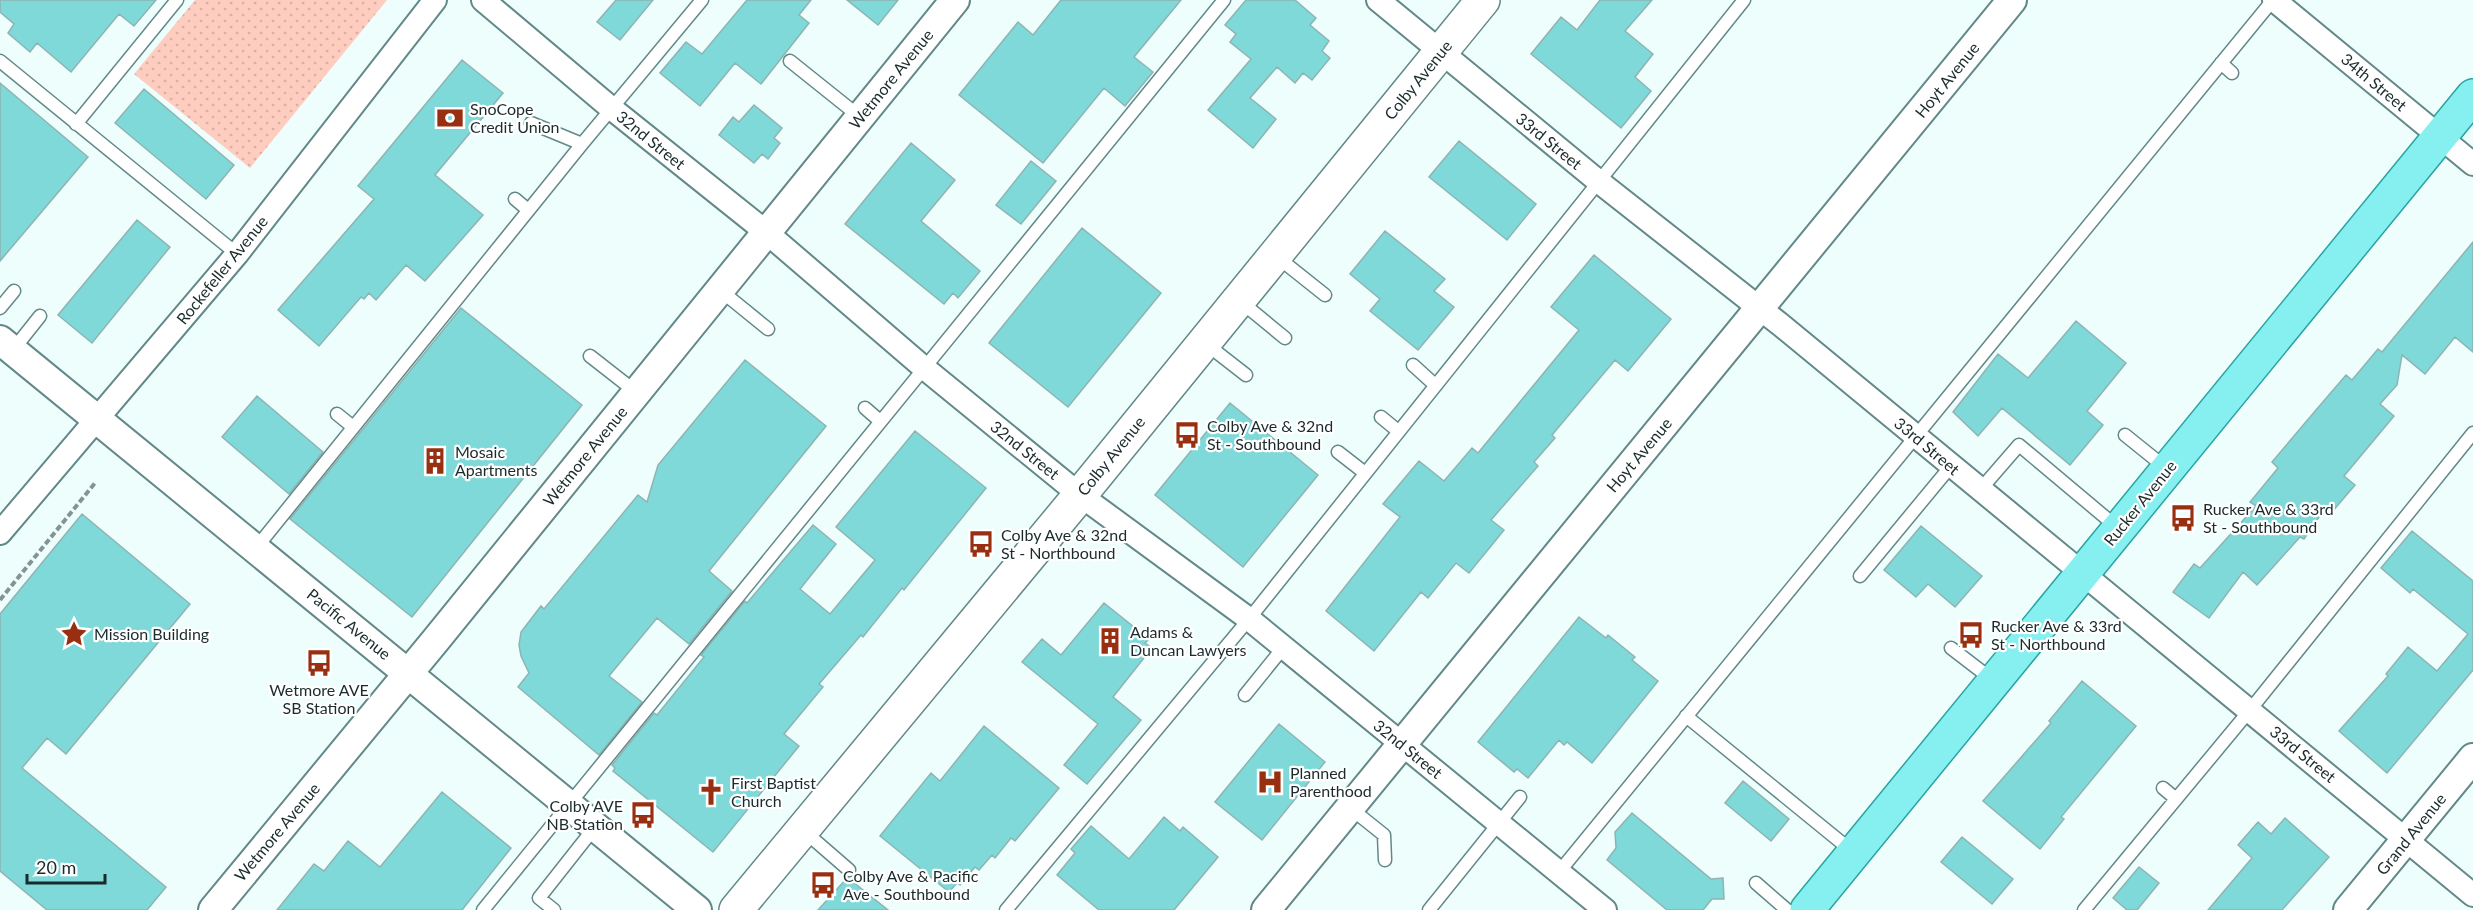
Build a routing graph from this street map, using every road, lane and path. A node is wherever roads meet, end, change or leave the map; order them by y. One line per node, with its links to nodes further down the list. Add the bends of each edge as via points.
1 (177, 0): 20 (lane)
2 (435, 0): 29 (street, Rockefeller Avenue)
3 (483, 0): 18 (street, 32nd Street)
4 (702, 0): 18 (lane)
5 (956, 0): 19 (street, Wetmore Avenue)
6 (1224, 0): 44 (lane)
7 (1378, 0): 12 (street, 33rd Street)
8 (1483, 0): 12 (main road, Colby Avenue)
9 (1744, 0): 25 (lane)
10 (2012, 0): 36 (street, Hoyt Avenue)
11 (2274, 0): 15 (lane); 22 (street, 34th Street)
12 (1441, 52): 25 (street, 33rd Street); 30 (main road, Colby Avenue)
13 (0, 61): 20 (lane)
14 (790, 61): 19 (lane)
15 (2220, 63): 16 (lane); 57 (lane)
16 (2232, 73)
17 (2473, 96): 22 (main road, Rucker Avenue)
18 (611, 108): 23 (lane); 28 (street, 32nd Street)
19 (860, 117): 28 (street, Wetmore Avenue)
20 (76, 123): 29 (lane)
21 (531, 123): 23 (lane)
22 (2439, 137): 24 (street, 34th Street); 60 (main road, Rucker Avenue)
23 (582, 144): 27 (lane)
24 (2473, 164)
25 (1598, 181): 36 (street, 33rd Street); 46 (lane)
26 (515, 199): 27 (lane)
27 (528, 210): 53 (lane)
28 (766, 232): 31 (street, Wetmore Avenue); 44 (street, 32nd Street)
29 (237, 255): 51 (street, Rockefeller Avenue)
30 (1275, 255): 33 (lane); 34 (main road, Colby Avenue)
31 (719, 290): 38 (lane); 47 (street, Wetmore Avenue)
32 (14, 291): 35 (lane)
33 (1325, 295)
34 (1239, 300): 39 (lane); 40 (main road, Colby Avenue)
35 (0, 308)
36 (1761, 309): 57 (street, 33rd Street); 79 (street, Hoyt Avenue)
37 (40, 316): 41 (lane)
38 (768, 329)
39 (1285, 338)
40 (1204, 342): 45 (lane); 64 (main road, Colby Avenue)
41 (6, 345): 51 (street, Pacific Avenue)
42 (590, 356): 47 (lane)
43 (1413, 366): 46 (lane)
44 (923, 367): 52 (lane); 64 (street, 32nd Street)
45 (1246, 375)
46 (1435, 385): 54 (lane)
47 (636, 392): 74 (street, Wetmore Avenue)
48 (865, 408): 52 (lane)
49 (337, 414): 53 (lane)
50 (1382, 417): 54 (lane)
51 (98, 420): 66 (street, Rockefeller Avenue); 67 (street, Pacific Avenue)
52 (880, 421): 84 (lane)
53 (353, 427): 67 (lane)
54 (1398, 431): 61 (lane)
55 (2473, 433): 77 (lane)
56 (2125, 435): 60 (lane)
57 (1914, 436): 59 (street, 33rd Street); 78 (lane)
58 (1338, 452): 61 (lane)
59 (1951, 466): 63 (street, 33rd Street); 69 (lane)
60 (2167, 469): 65 (main road, Rucker Avenue)
61 (1365, 473): 71 (lane)
62 (95, 483): 70 (path)
63 (1980, 490): 65 (lane, via 2019,446); 68 (street, 33rd Street)
64 (1080, 495): 71 (street, 32nd Street); 88 (main road, Colby Avenue)
65 (2119, 528): 68 (main road, Rucker Avenue)
66 (0, 533)
67 (256, 548): 74 (street, Pacific Avenue)
68 (2082, 574): 75 (main road, Rucker Avenue); 77 (street, 33rd Street)
69 (1860, 576)
70 (0, 600)
71 (1249, 619): 72 (street, 32nd Street); 102 (lane)
72 (1284, 648): 76 (lane); 79 (street, 32nd Street)
73 (1951, 648): 75 (lane)
74 (408, 673): 84 (street, Pacific Avenue); 97 (street, Wetmore Avenue)
75 (1994, 682): 90 (main road, Rucker Avenue)
76 (1245, 695)
77 (2250, 710): 83 (lane); 89 (street, 33rd Street)
78 (1686, 716): 90 (lane); 93 (lane)
79 (1401, 744): 85 (street, Hoyt Avenue); 86 (street, 32nd Street)
80 (2473, 758): 89 (street, Grand Avenue)
81 (2163, 788): 83 (lane)
82 (1520, 797): 86 (lane)
83 (2176, 799): 107 (lane)
84 (570, 806): 87 (street, Pacific Avenue); 98 (lane)
85 (1349, 807): 91 (lane, via 1384,835); 103 (street, Hoyt Avenue)
86 (1498, 823): 93 (street, 32nd Street); 104 (lane)
87 (596, 827): 99 (lane, via 539,897); 100 (street, Pacific Avenue)
88 (802, 830): 92 (lane); 101 (main road, Colby Avenue)
89 (2407, 840): 95 (street, 33rd Street); 108 (street, Grand Avenue)
90 (1854, 853): 106 (main road, Rucker Avenue)
91 (1385, 860)
92 (849, 870)
93 (1559, 872): 96 (street, 32nd Street)
94 (1756, 884): 105 (lane)
95 (2473, 895)
96 (1599, 908)
97 (213, 910)
98 (483, 910)
99 (554, 910)
100 (697, 910)
101 (736, 910)
102 (1006, 910)
103 (1266, 910)
104 (1429, 910)
105 (1787, 910)
106 (1808, 910)
107 (2084, 910)
108 (2348, 910)

